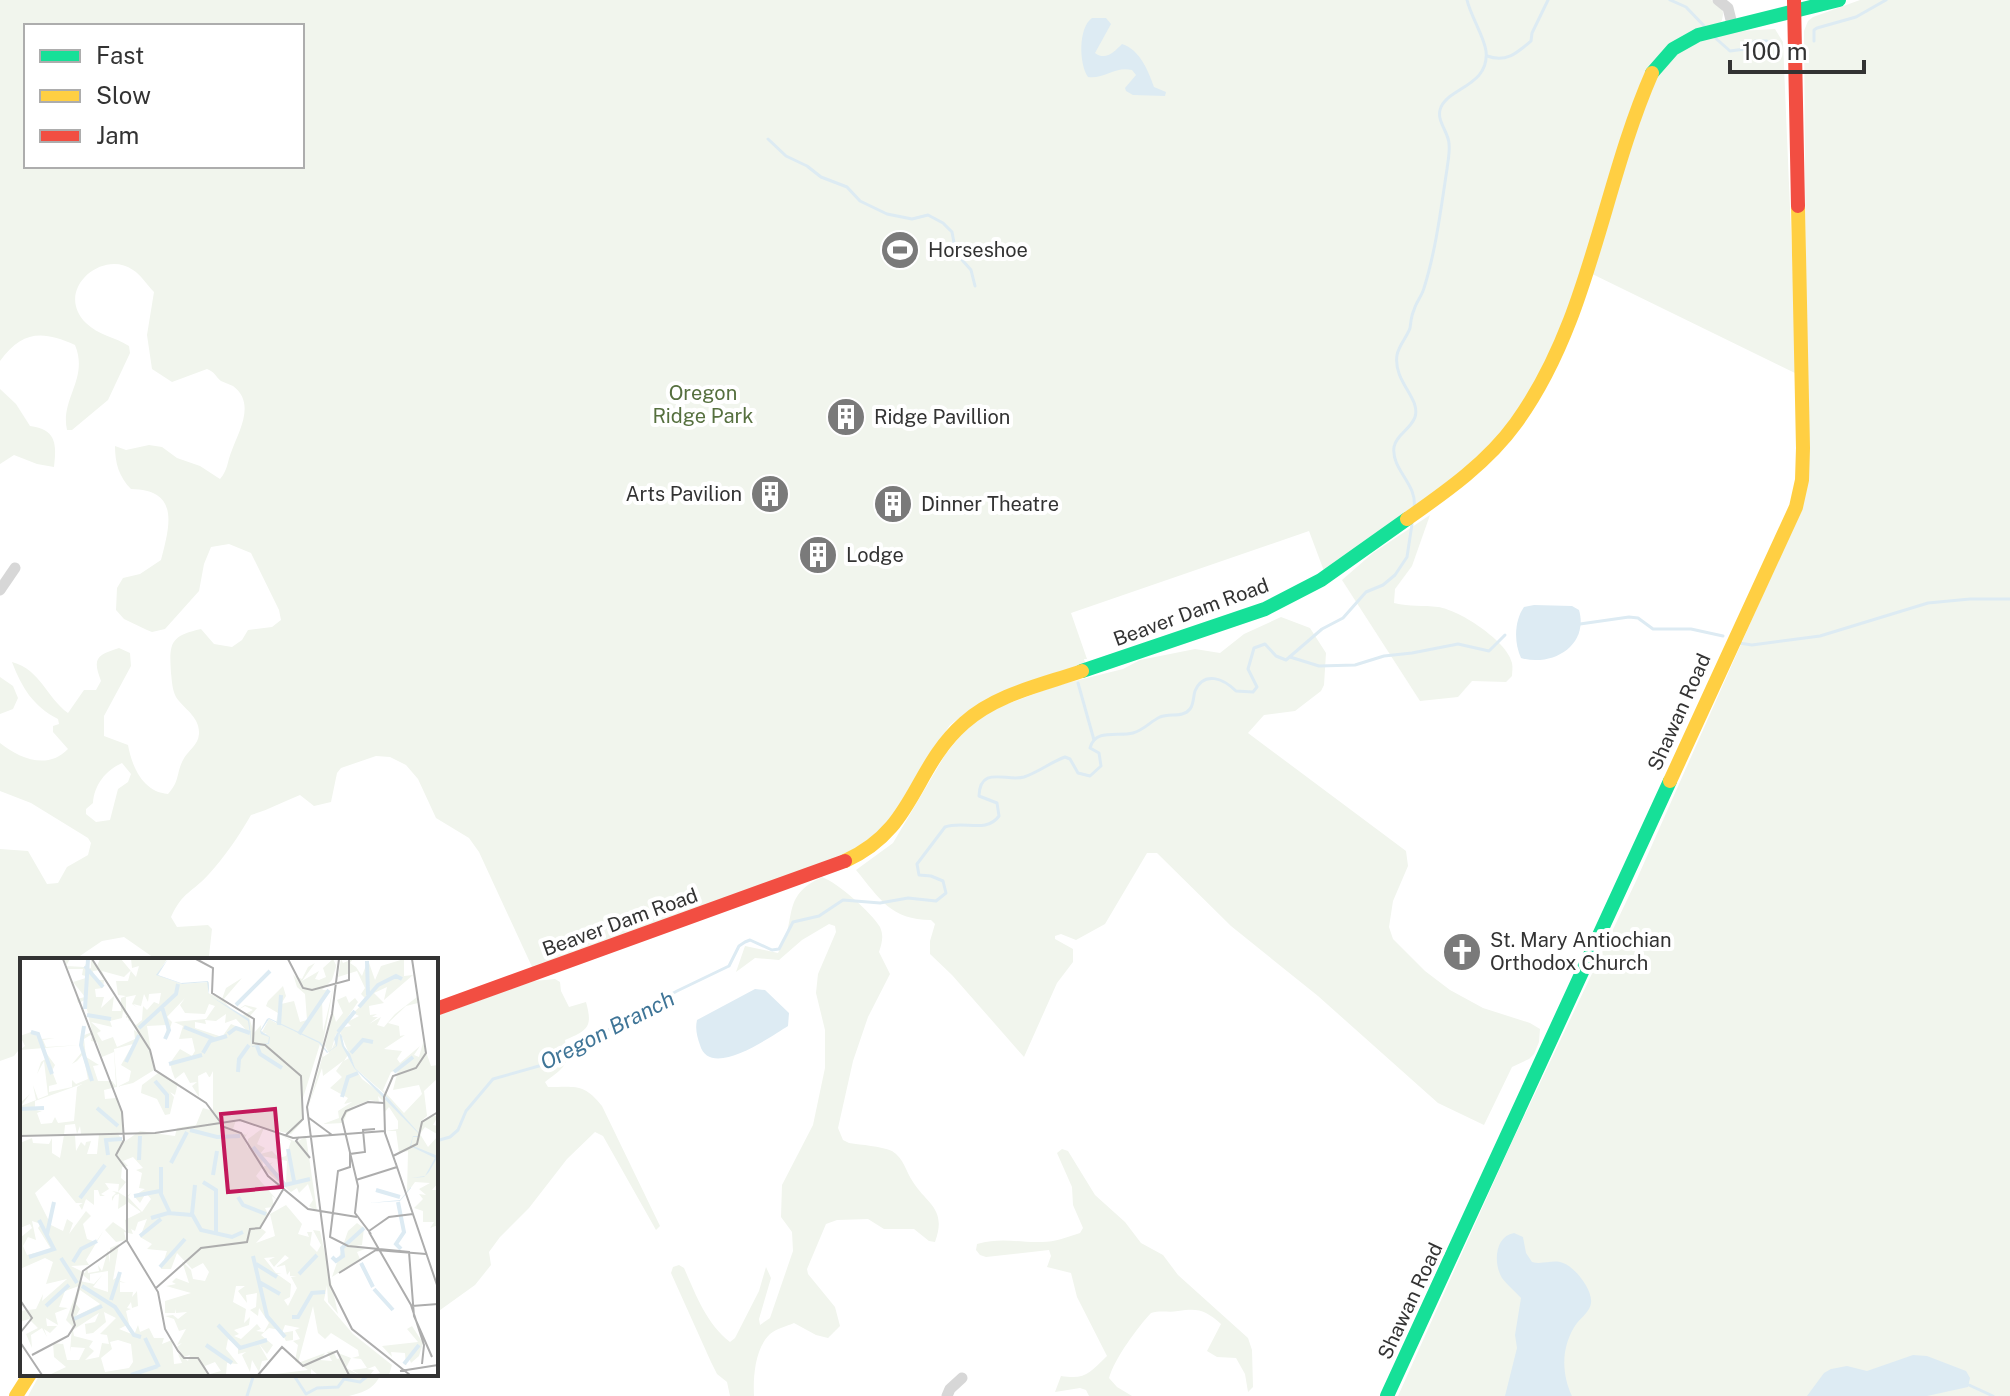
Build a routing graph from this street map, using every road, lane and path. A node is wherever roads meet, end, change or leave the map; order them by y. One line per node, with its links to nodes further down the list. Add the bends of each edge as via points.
1 (1718, 0): 4 (street, via 1728,8)
2 (1839, 0): 3 (street, Beaver Dam Road)
3 (1794, 6): 4 (street, Beaver Dam Road); 12 (street, Shawan Road, via 1803,448 1796,507)
4 (1732, 24): 7 (street, Beaver Dam Road, via 1686,40 1653,71 1626,139 1577,298 1543,381 1498,445 1461,481 1321,580 1265,609 977,711 945,742 898,821 860,853)
5 (15, 568): 6 (street)
6 (0, 590)
7 (438, 1008)
8 (29, 1376): 10 (street)
9 (962, 1378): 11 (street)
10 (16, 1396)
11 (947, 1396)
12 (1387, 1396)

